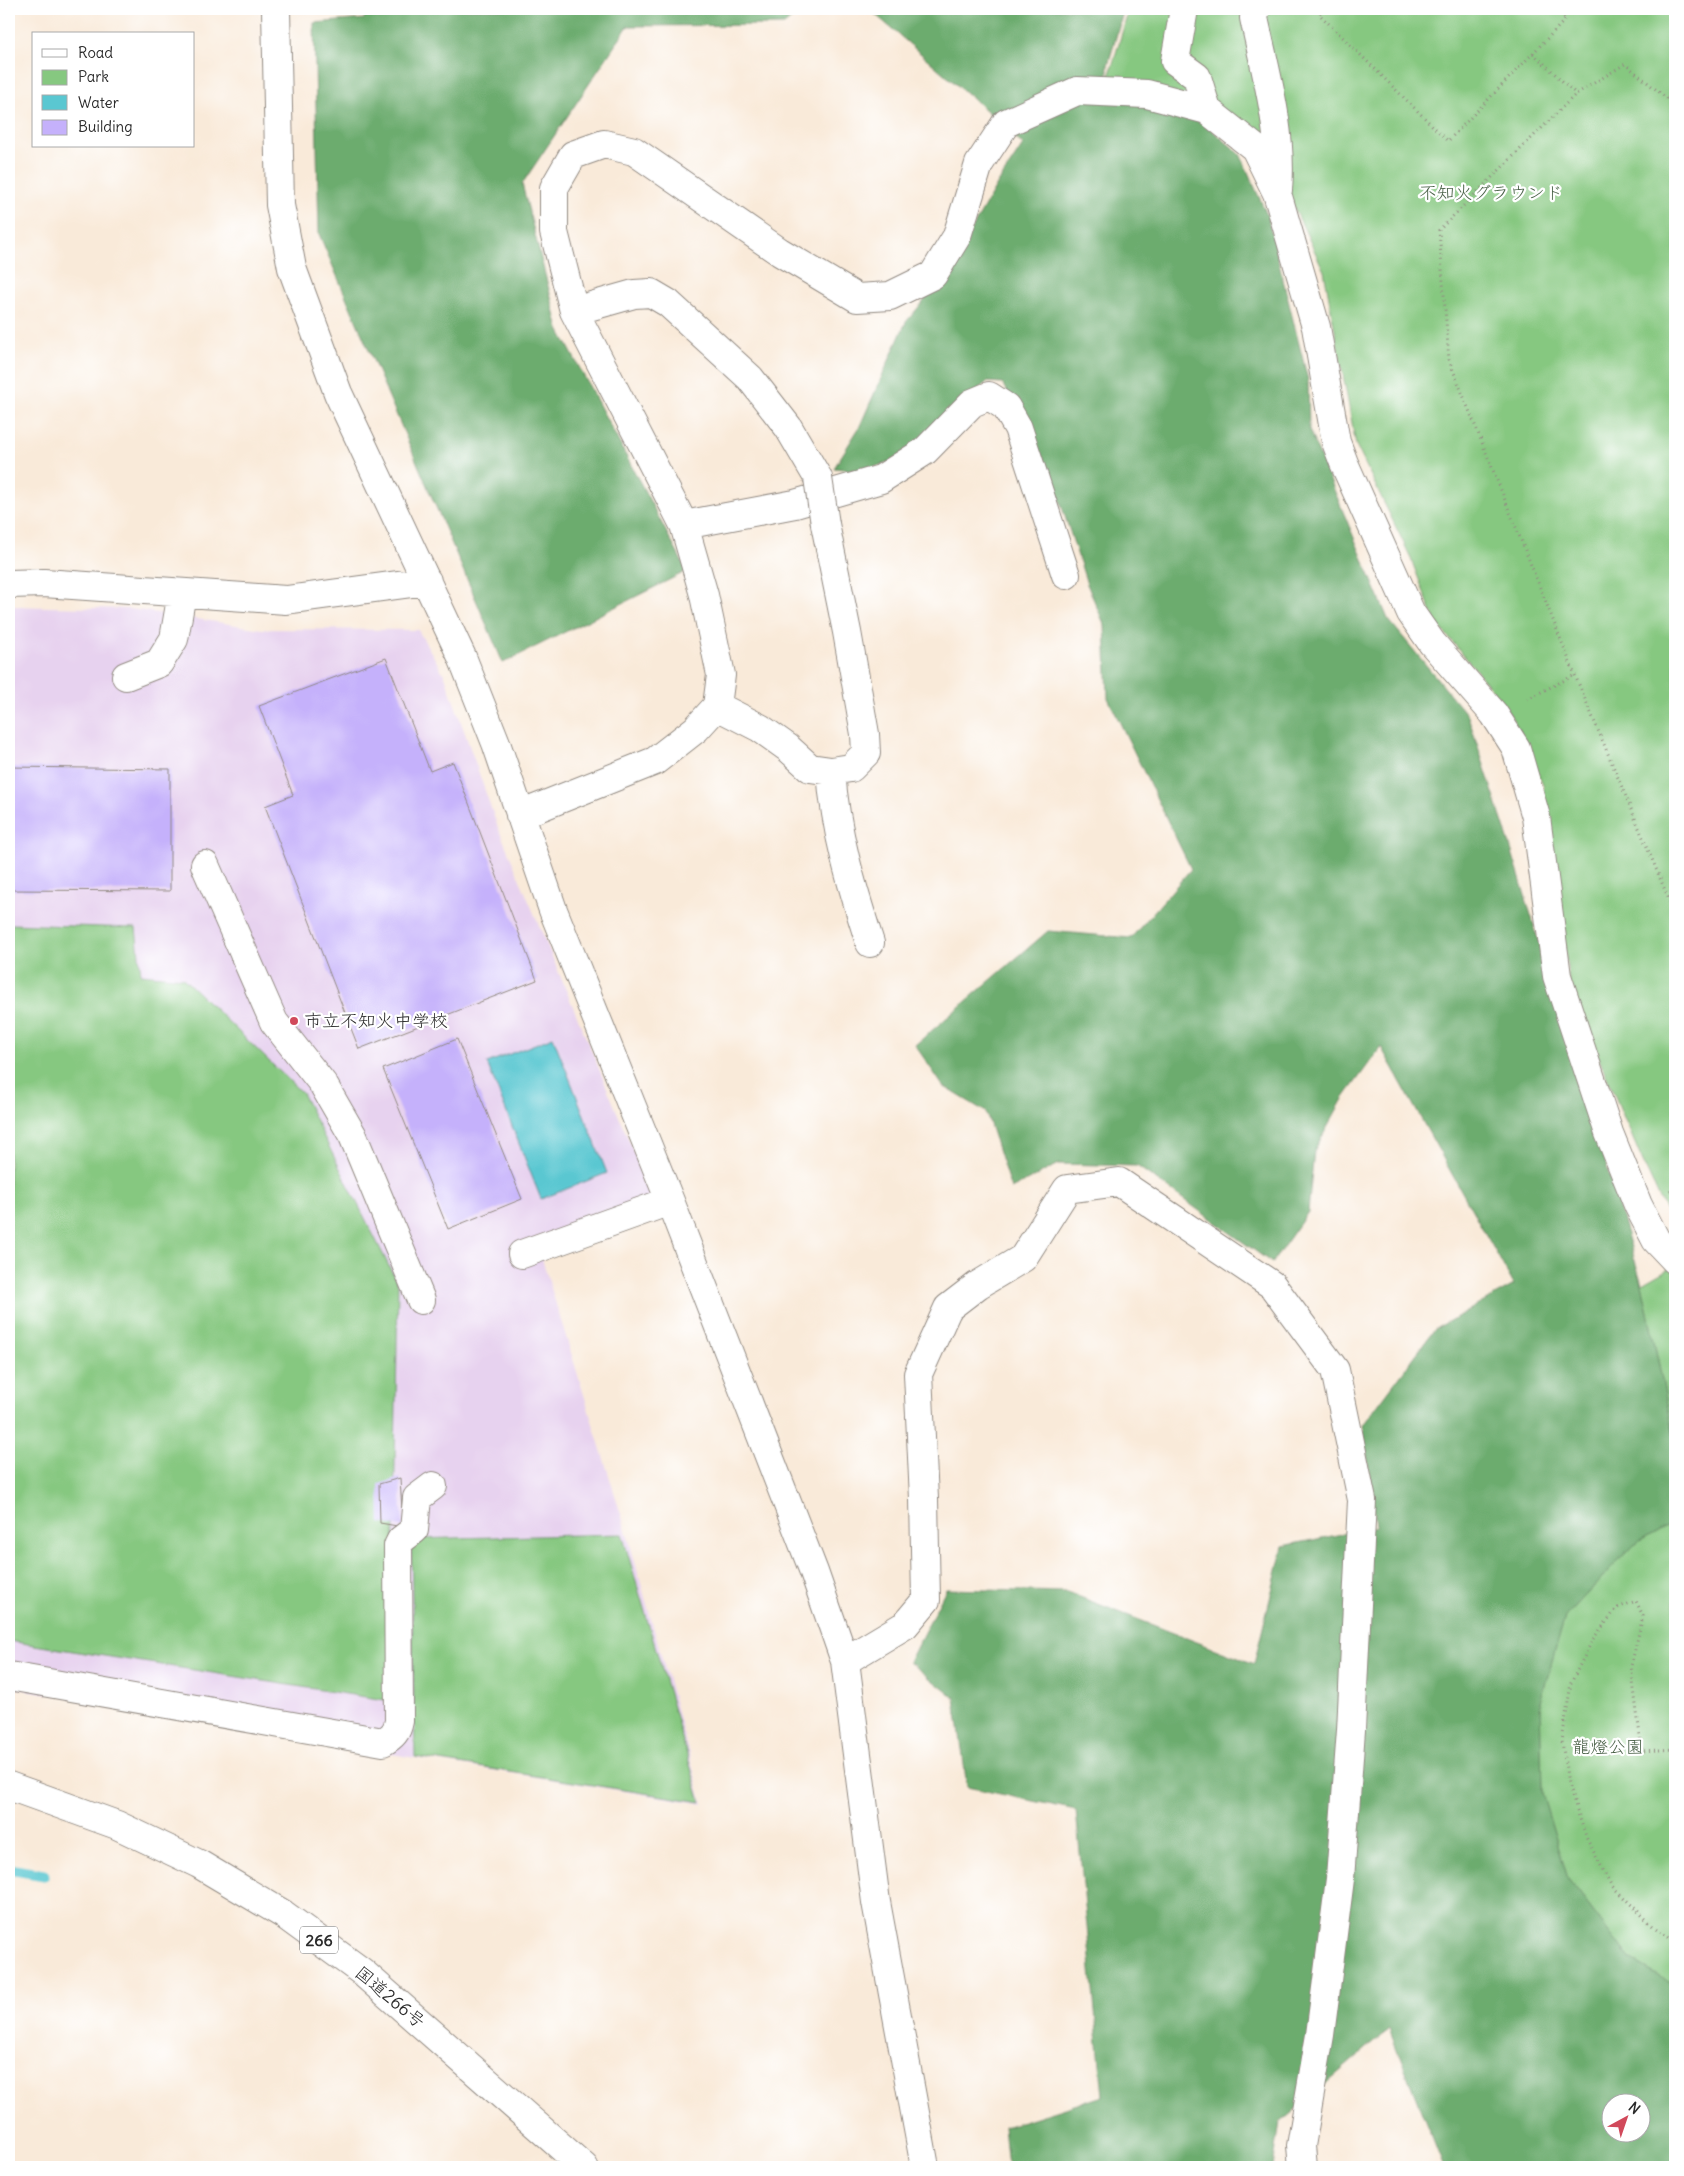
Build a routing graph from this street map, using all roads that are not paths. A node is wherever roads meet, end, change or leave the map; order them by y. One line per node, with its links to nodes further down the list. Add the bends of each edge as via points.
1 (276, 9): 9 (main road, via 280,205 292,268 338,393)
2 (1184, 9): 4 (main road, via 1176,62 1197,77)
3 (1256, 9): 5 (main road, via 1254,18 1274,108 1279,173)
4 (1207, 110): 5 (main road, via 1255,148); 6 (main road, via 1147,94 1077,90 1006,124 979,164 957,236 933,274 882,297 857,298 780,252 634,151 604,144 573,155 554,188 554,232)
5 (1277, 193): 20 (main road, via 1316,327 1336,442 1411,613 1432,643 1494,714 1516,748 1536,817 1557,976 1609,1132 1638,1205 1656,1240)
6 (574, 311): 7 (main road); 14 (main road, bridge, via 634,294 651,293 668,303 750,378 788,427 818,478 848,632 866,753 850,768)
7 (684, 525): 8 (main road, via 795,504 881,479 925,451 972,403 989,396 1006,407 1018,428); 13 (main road, via 704,595 720,675)
8 (1066, 575)
9 (427, 581): 11 (main road, via 286,600); 15 (main road, via 462,657)
10 (9, 584): 11 (main road, via 44,583)
11 (182, 593): 12 (main road, via 174,639 159,663)
12 (126, 676)
13 (717, 706): 14 (main road, via 760,728 810,768); 15 (main road, via 696,730 654,761)
14 (831, 771): 17 (main road, via 832,794 845,862)
15 (520, 815): 18 (main road, via 553,910)
16 (205, 865): 21 (main road, via 274,1022 323,1084 353,1136)
17 (870, 943)
18 (670, 1201): 19 (main road); 23 (main road, via 814,1572)
19 (522, 1254)
20 (1675, 1260)
21 (421, 1300)
22 (433, 1486): 24 (main road, via 417,1498 414,1530 398,1546 399,1721 398,1730 384,1742)
23 (845, 1661): 27 (main road, via 876,1902); 28 (main road, via 905,1625 926,1600 918,1374 948,1308 1023,1258 1067,1189 1119,1182 1272,1285 1335,1370 1362,1500 1340,1879 1320,2035 1301,2146)
24 (9, 1676)
25 (9, 1786): 26 (main road, 国道266号 / 266, via 117,1825 199,1864 283,1914 361,1971)
26 (584, 2167)
27 (925, 2167)
28 (1303, 2167)

